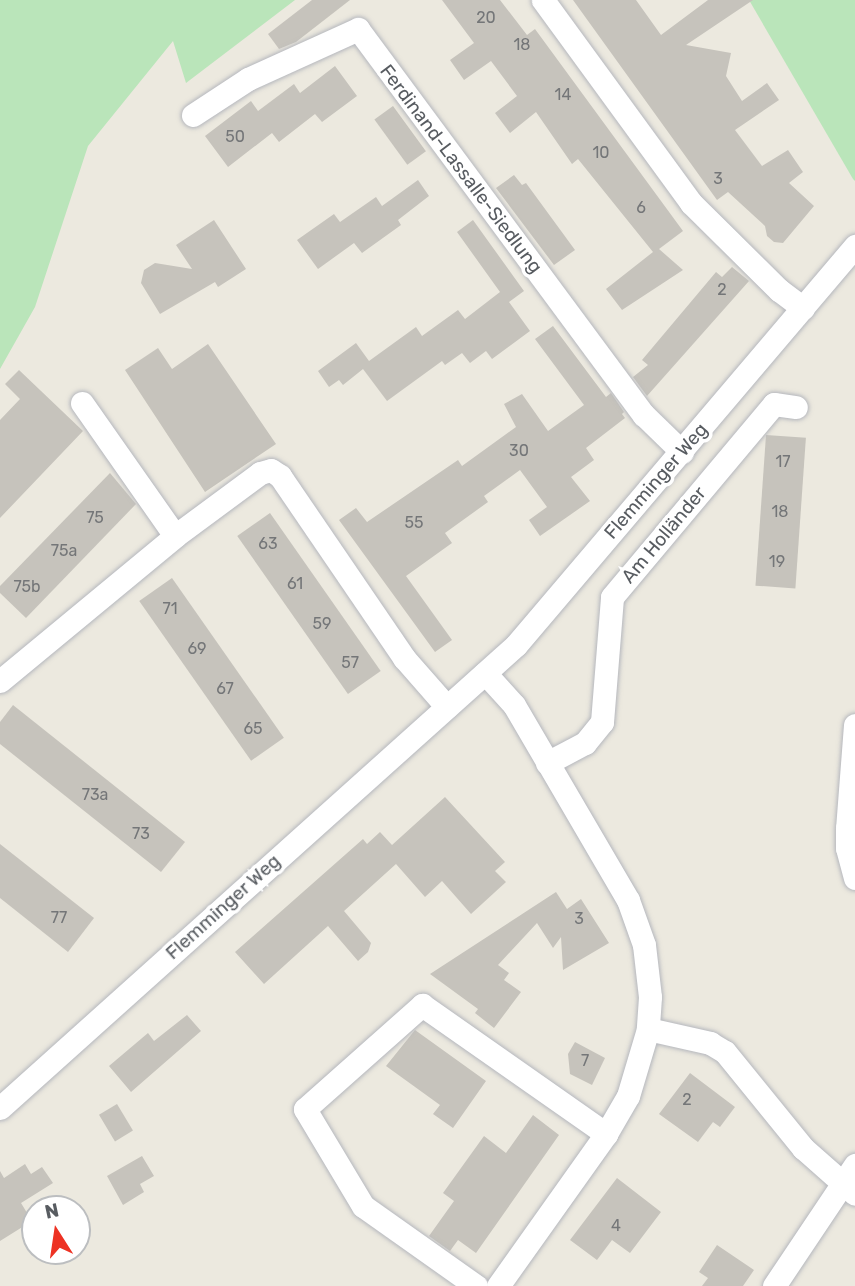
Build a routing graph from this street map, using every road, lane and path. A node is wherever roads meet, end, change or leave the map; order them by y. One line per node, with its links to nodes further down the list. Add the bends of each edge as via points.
1 (543, 0): 4 (street, via 691,203)
2 (193, 114): 7 (street, Ferdinand-Lassalle-Siedlung, via 248,79 358,29 644,415)
3 (855, 246): 4 (street, Flemminger Weg)
4 (803, 308): 7 (street, Flemminger Weg)
5 (82, 403): 8 (street)
6 (796, 407): 13 (street, Am Holländer, via 774,404 612,597 602,722 585,743)
7 (682, 452): 9 (street, Flemminger Weg, via 516,645)
8 (175, 536): 10 (street); 11 (street, via 260,473 271,470 280,476 404,658)
9 (485, 673): 11 (street, Flemminger Weg); 13 (street, via 514,705)
10 (0, 681)
11 (447, 707): 16 (street, Flemminger Weg)
12 (855, 725): 14 (street, via 847,828)
13 (547, 763): 15 (street, via 637,921 649,971)
14 (855, 878)
15 (648, 1029): 17 (street, via 628,1096); 18 (street, via 710,1043 725,1052 790,1134)
16 (0, 1108)
17 (606, 1134): 19 (street, via 422,1005 305,1110 363,1206); 20 (street)
18 (850, 1181): 21 (street)
19 (476, 1286)
20 (498, 1286)
21 (774, 1286)

